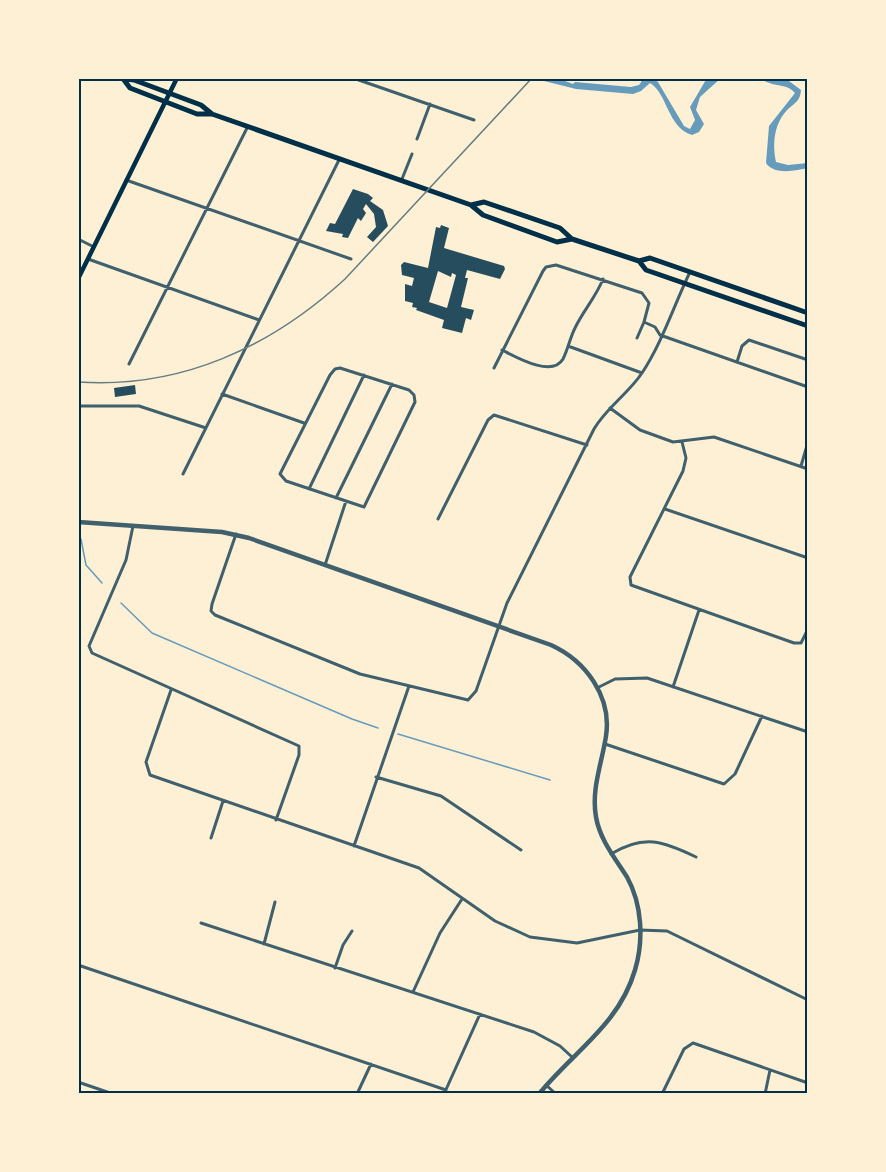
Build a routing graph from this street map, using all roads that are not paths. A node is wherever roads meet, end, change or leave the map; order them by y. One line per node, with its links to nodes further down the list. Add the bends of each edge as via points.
1 (177, 78): 4 (main road)
2 (353, 78): 6 (street)
3 (121, 79): 4 (main road); 5 (main road, via 130,88)
4 (169, 93): 5 (main road); 7 (main road, via 201,105)
5 (165, 101): 7 (main road, via 197,114); 14 (main road)
6 (430, 104): 8 (street); 10 (street)
7 (212, 114): 9 (main road)
8 (474, 120)
9 (248, 126): 12 (main road); 16 (street)
10 (417, 139)
11 (412, 154): 13 (street)
12 (340, 158): 13 (main road); 19 (street)
13 (402, 179): 15 (main road)
14 (126, 180): 16 (street); 20 (main road)
15 (471, 205): 18 (main road, via 483,215 557,242); 18 (main road, via 494,205 560,228)
16 (208, 209): 19 (street); 28 (street)
17 (78, 239): 20 (street)
18 (572, 239): 23 (main road)
19 (299, 241): 22 (street); 30 (street)
20 (94, 248): 21 (main road)
21 (88, 259): 25 (main road); 28 (street)
22 (351, 259)
23 (639, 261): 24 (main road, via 650,258); 27 (main road, via 646,270)
24 (690, 272): 27 (street); 29 (main road)
25 (78, 279)
26 (603, 279): 31 (street, via 647,297); 35 (street); 36 (street, via 556,265 546,267)
27 (684, 283): 32 (main road); 33 (street)
28 (168, 287): 30 (street); 39 (street)
29 (808, 313)
30 (259, 320): 45 (street)
31 (644, 322): 33 (street, via 655,327); 34 (street)
32 (808, 326)
33 (660, 335): 38 (street); 41 (street)
34 (638, 338)
35 (568, 346): 36 (street, via 562,361 551,367); 41 (street)
36 (502, 350): 40 (street)
37 (808, 360): 38 (street, via 749,340 742,346)
38 (737, 362): 44 (street)
39 (129, 364)
40 (494, 368)
41 (642, 373): 47 (street, via 629,392)
42 (364, 375): 43 (street); 48 (street, via 335,369); 56 (street)
43 (392, 384): 57 (street); 58 (street, via 409,390 415,402 364,507)
44 (808, 387)
45 (222, 394): 48 (street); 49 (street)
46 (78, 406): 49 (street, via 139,406)
47 (610, 408): 50 (street, via 639,429); 52 (street)
48 (304, 423): 56 (street, via 280,474)
49 (206, 428): 55 (street)
50 (682, 442): 53 (street, via 714,436); 59 (street, via 685,465)
51 (808, 442): 53 (street)
52 (587, 445): 60 (street, via 494,415); 67 (street)
53 (801, 466): 54 (street)
54 (808, 469)
55 (183, 474)
56 (309, 489): 57 (street)
57 (336, 498): 58 (street)
58 (346, 501): 65 (street)
59 (665, 509): 64 (street); 66 (street, via 630,583)
60 (438, 519)
61 (78, 522): 62 (street)
62 (133, 526): 63 (street); 72 (street, via 126,560 89,646 96,657)
63 (236, 534): 65 (street); 69 (street, via 212,604 215,615 348,670)
64 (808, 558)
65 (324, 566): 67 (street)
66 (699, 610): 68 (street, via 798,644); 70 (street)
67 (497, 627): 69 (street, via 476,691 468,700); 71 (street, via 561,650 582,666)
68 (808, 629)
69 (409, 686): 76 (street)
70 (673, 687): 71 (street, via 637,677 615,679); 73 (street)
71 (597, 688): 75 (street, via 606,719)
72 (171, 690): 77 (street, via 146,762 148,773); 78 (street, via 299,746)
73 (762, 716): 74 (street); 75 (street, via 735,774 724,784)
74 (808, 732)
75 (604, 744): 82 (street, via 594,801 600,832)
76 (376, 777): 80 (street); 81 (street, via 441,796)
77 (224, 801): 78 (street); 79 (street)
78 (276, 820): 80 (street)
79 (211, 838)
80 (354, 846): 84 (street, via 418,868)
81 (521, 850)
82 (611, 854): 83 (street, via 647,840 672,845); 87 (street, via 633,888)
83 (696, 857)
84 (462, 899): 87 (street, via 495,921 540,939 577,943); 92 (street, via 440,933)
85 (275, 902): 89 (street)
86 (201, 923): 89 (street)
87 (640, 930): 93 (street, via 674,933); 95 (street, via 638,959 626,996 605,1026)
88 (352, 931): 91 (street)
89 (264, 944): 91 (street)
90 (78, 965): 96 (street)
91 (335, 968): 92 (street)
92 (412, 992): 94 (street)
93 (808, 1000)
94 (480, 1014): 95 (street, via 541,1035); 101 (street)
95 (572, 1057): 100 (street)
96 (371, 1064): 101 (street); 103 (street)
97 (770, 1070): 99 (street); 106 (street, via 689,1043); 107 (street)
98 (78, 1082): 102 (street)
99 (808, 1083)
100 (546, 1085): 104 (street); 105 (street)
101 (445, 1092)
102 (113, 1094)
103 (357, 1094)
104 (539, 1094)
105 (556, 1094)
106 (662, 1094)
107 (765, 1094)

